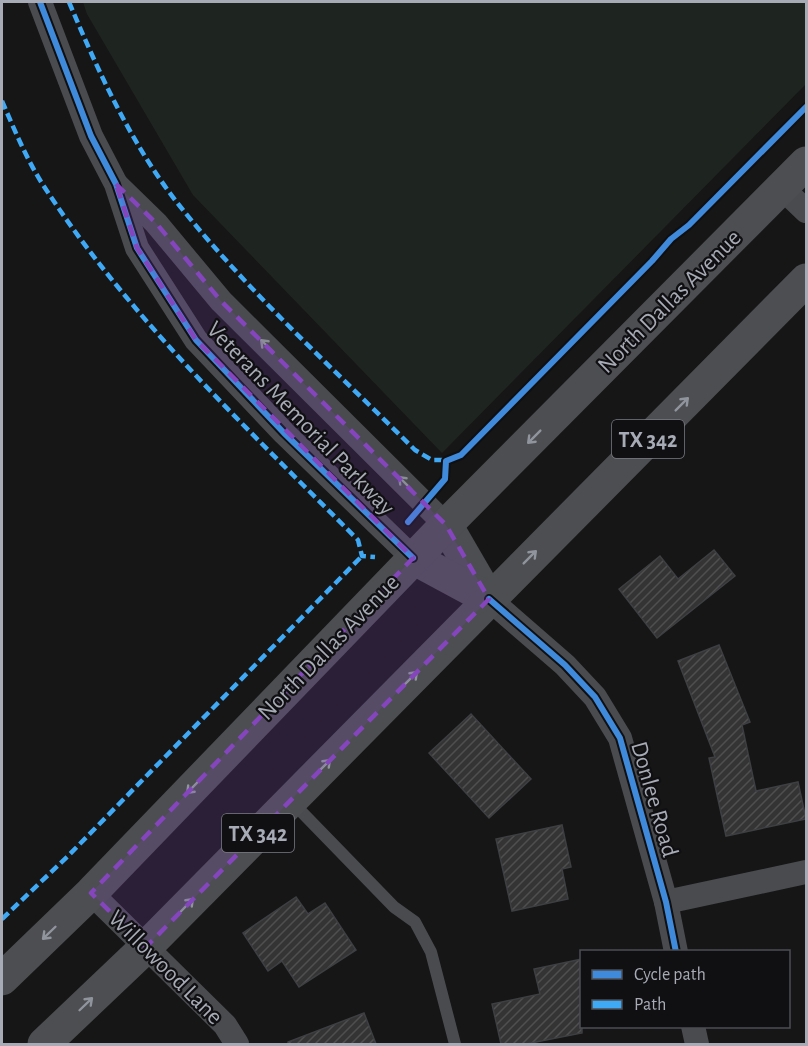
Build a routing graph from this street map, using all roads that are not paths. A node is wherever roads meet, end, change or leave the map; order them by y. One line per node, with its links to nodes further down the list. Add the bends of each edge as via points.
1 (40, 2): 3 (street, Veterans Memorial Parkway, via 91,136)
2 (807, 163): 4 (main road, North Dallas Avenue)
3 (116, 184): 7 (street, Veterans Memorial Parkway, one-way to 3, via 221,301 156,223); 8 (street, Veterans Memorial Parkway, via 137,248 196,339 284,433)
4 (782, 188): 5 (street); 7 (main road, North Dallas Avenue, one-way to 7)
5 (807, 212)
6 (807, 280): 9 (main road, TX 342, one-way to 6)
7 (446, 525): 8 (main road, North Dallas Avenue); 9 (main road)
8 (413, 558): 9 (main road); 12 (main road, North Dallas Avenue, one-way to 12)
9 (489, 599): 10 (main road, TX 342, one-way to 9); 13 (street, Donlee Road, via 588,689 620,738)
10 (290, 800): 14 (main road, TX 342, one-way to 10); 20 (lane, via 394,907 419,927 431,952)
11 (807, 872): 13 (street)
12 (91, 893): 14 (street, Willowood Lane); 16 (main road, North Dallas Avenue, one-way to 16)
13 (666, 902): 15 (street, Donlee Road)
14 (146, 947): 18 (main road, TX 342, one-way to 14); 19 (street, Willowood Lane, via 225,1025)
15 (676, 950)
16 (2, 979)
17 (693, 1028): 21 (street)
18 (44, 1044)
19 (237, 1044)
20 (454, 1044)
21 (697, 1044)

